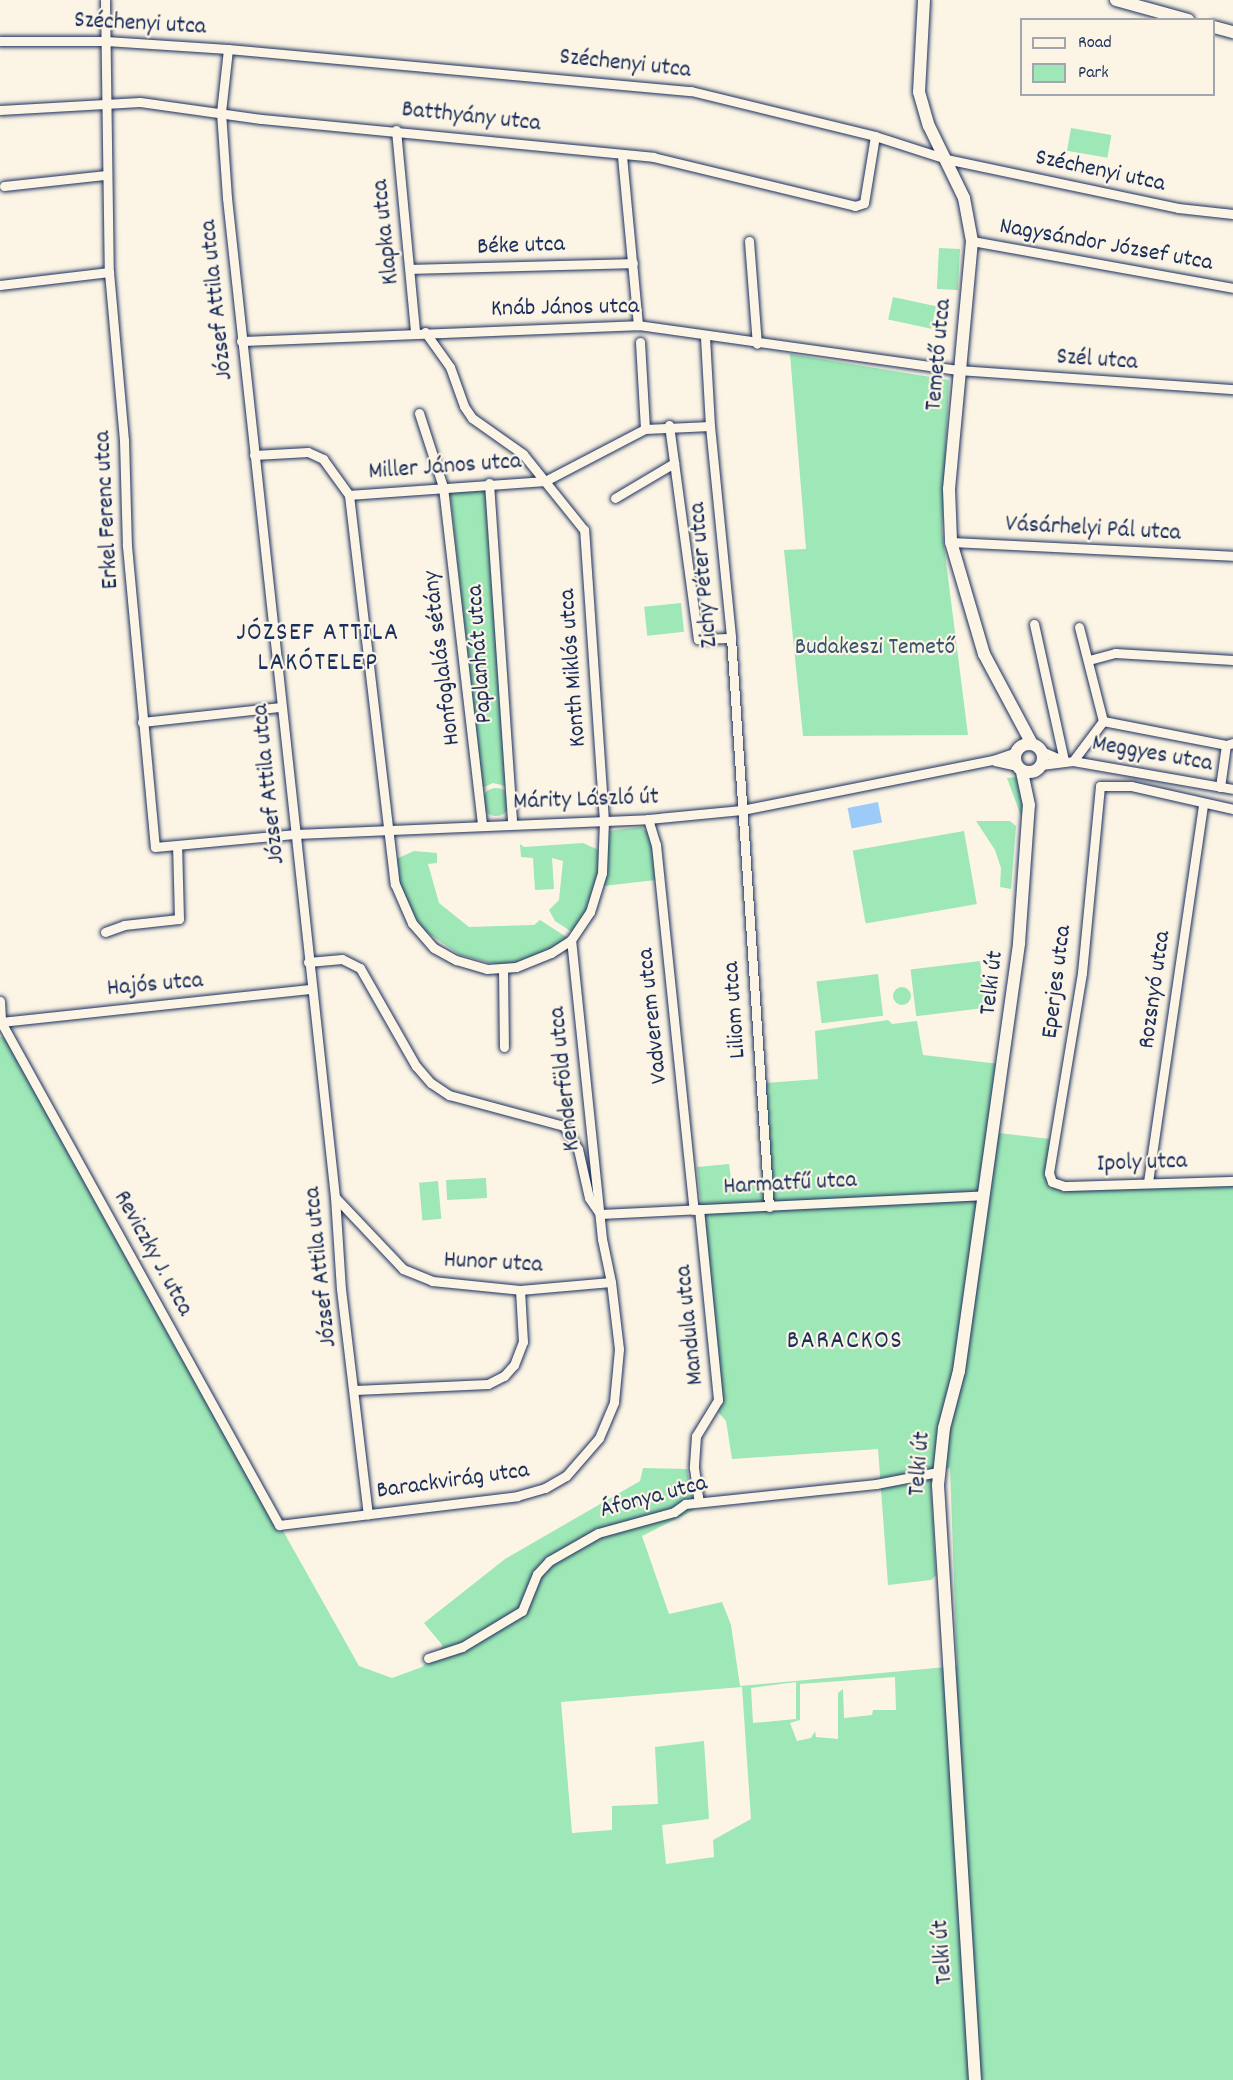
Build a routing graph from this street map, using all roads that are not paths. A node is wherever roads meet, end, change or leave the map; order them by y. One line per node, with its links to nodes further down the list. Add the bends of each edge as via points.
1 (105, 0): 8 (street, Erkel Ferenc utca)
2 (924, 0): 16 (main road, Temető utca, via 919,92)
3 (1116, 0): 4 (main road)
4 (1181, 18)
5 (1215, 27): 6 (main road)
6 (1233, 32)
7 (0, 41): 8 (street, Széchenyi utca)
8 (106, 41): 9 (street, Széchenyi utca); 10 (street, Erkel Ferenc utca)
9 (228, 49): 12 (street, József Attila utca); 14 (street, Széchenyi utca, via 660,87)
10 (106, 106): 11 (street, Batthyány utca); 12 (street, Batthyány utca, via 140,102); 17 (street, Erkel Ferenc utca)
11 (0, 110)
12 (220, 112): 13 (street, Batthyány utca); 31 (street, József Attila utca)
13 (396, 130): 15 (street, Batthyány utca); 23 (street, Klapka utca)
14 (875, 136): 15 (street, Batthyány utca, via 864,203 855,206 693,164); 16 (street, Széchenyi utca)
15 (622, 156): 22 (street)
16 (946, 159): 19 (street, Széchenyi utca, via 1178,208); 21 (main road, Temető utca, via 964,198)
17 (106, 175): 18 (street); 24 (street, Erkel Ferenc utca)
18 (4, 186)
19 (1233, 214)
20 (749, 241): 33 (street)
21 (972, 241): 26 (street, Nagysándor József utca); 35 (main road, Temető utca)
22 (633, 263): 23 (street, Béke utca); 27 (street)
23 (411, 269): 28 (street, Klapka utca)
24 (109, 272): 25 (street); 58 (street, Erkel Ferenc utca)
25 (0, 285)
26 (1233, 288)
27 (638, 325): 29 (street, Knáb János utca); 30 (street, Knáb János utca)
28 (420, 332): 29 (street, Knáb János utca); 31 (street, Knáb János utca); 34 (street)
29 (439, 332): 34 (street)
30 (705, 337): 33 (street, Knáb János utca); 39 (street, Zichy Péter utca)
31 (241, 340): 41 (street, József Attila utca)
32 (640, 342): 40 (street)
33 (757, 344): 35 (street, Knáb János utca)
34 (437, 346): 43 (street, via 472,418 523,454)
35 (959, 370): 36 (street, Szél utca); 48 (main road, Temető utca, via 949,489)
36 (1233, 389)
37 (418, 412): 45 (street, Honfoglalás sétány)
38 (669, 425): 39 (street); 40 (street); 42 (street)
39 (710, 426): 52 (street, Zichy Péter utca)
40 (645, 429): 43 (street)
41 (254, 454): 46 (street, via 308,452 323,459); 55 (street, József Attila utca)
42 (674, 463): 47 (street); 52 (street, via 698,639)
43 (545, 481): 44 (street, Miller János utca); 74 (street, Konth Miklós utca, via 584,530)
44 (489, 483): 45 (street, Miller János utca); 75 (street, Paplanhát utca)
45 (443, 487): 46 (street, Miller János utca); 76 (street, Honfoglalás sétány)
46 (349, 495): 77 (street)
47 (615, 498)
48 (951, 542): 49 (street, Vásárhelyi Pál utca); 56 (main road, Temető utca, via 984,654)
49 (1233, 556)
50 (1034, 624): 63 (street)
51 (1079, 627): 53 (street)
52 (731, 638): 72 (street, Zichy Péter utca)
53 (1089, 660): 54 (street, via 1115,653); 57 (street)
54 (1233, 660)
55 (281, 707): 58 (street); 78 (street, József Attila utca)
56 (1012, 712): 60 (main road, Temető utca); 61 (main road, Temető utca)
57 (1103, 721): 59 (street); 63 (street)
58 (142, 722): 79 (street, Erkel Ferenc utca, via 155,847)
59 (1229, 744): 67 (street)
60 (1037, 748): 61 (main road); 63 (street, Meggyes utca); 65 (main road)
61 (1017, 750): 62 (street, Márity László út); 64 (main road, Temető utca)
62 (993, 760): 64 (street, Márity László út); 72 (street, Márity László út)
63 (1069, 761): 65 (street, Meggyes utca); 66 (street, Meggyes utca)
64 (1019, 768): 65 (main road); 70 (main road)
65 (1039, 768): 70 (main road)
66 (1199, 784): 67 (street, Meggyes utca); 69 (street, Rozsnyó utca)
67 (1220, 787): 68 (street, Meggyes utca)
68 (1233, 789)
69 (1199, 802): 71 (street); 89 (street, Eperjes utca, via 1131,786 1100,786 1082,973 1049,1173); 90 (street, Rozsnyó utca)
70 (1029, 805): 91 (main road, Telki út, via 1028,856 1009,1019)
71 (1233, 809)
72 (742, 810): 73 (street, Márity László út); 93 (street, Liliom utca)
73 (648, 819): 74 (street, Márity László út); 94 (street, Vadverem utca, via 656,845)
74 (604, 820): 75 (street, Márity László út); 81 (street, Konth Miklós utca, via 598,896)
75 (512, 823): 76 (street, Márity László út)
76 (482, 825): 77 (street, Márity László út)
77 (388, 828): 78 (street, Márity László út); 83 (street, via 395,884 412,923 434,948 456,960)
78 (296, 834): 79 (street, Márity László út); 82 (street, József Attila utca)
79 (177, 845): 80 (street, via 179,919 124,925)
80 (105, 933)
81 (570, 940): 83 (street, via 529,964); 95 (street, Kenderföld utca)
82 (308, 962): 84 (street, József Attila utca); 95 (street, via 342,959 360,968 416,1066 430,1083 449,1095 564,1126 578,1149 590,1198)
83 (503, 969): 87 (street)
84 (312, 988): 86 (street, Hajós utca); 92 (street, József Attila utca)
85 (0, 1001): 86 (street, Reviczky J. utca)
86 (1, 1022): 102 (street, Reviczky J. utca)
87 (504, 1047)
88 (1232, 1181): 90 (street, Ipoly utca)
89 (1052, 1182): 90 (street, Ipoly utca, via 1106,1186)
90 (1148, 1182)
91 (982, 1195): 93 (street, Harmatfű utca); 99 (main road, Telki út, via 959,1371)
92 (335, 1197): 97 (street, Hunor utca, via 378,1245 415,1275 453,1285); 98 (street, József Attila utca, via 341,1289)
93 (769, 1207): 94 (street, Harmatfű utca)
94 (697, 1209): 95 (street, Harmatfű utca); 100 (street, Mandula utca, via 718,1400 696,1436 694,1461)
95 (600, 1214): 96 (street, Barackvirág utca)
96 (611, 1282): 97 (street, Hunor utca); 101 (street, Barackvirág utca, via 619,1366 614,1402 599,1438 566,1476 545,1488 517,1496)
97 (520, 1290): 98 (street, via 523,1342 514,1365 504,1376 488,1384)
98 (355, 1390): 101 (street, József Attila utca)
99 (938, 1472): 100 (street, Áfonya utca, via 876,1484); 104 (main road, Telki út)
100 (699, 1502): 103 (street, Áfonya utca, via 578,1541 537,1574 522,1611 462,1647)
101 (368, 1514): 102 (street, Barackvirág utca)
102 (279, 1525)
103 (428, 1658)
104 (975, 2080)

